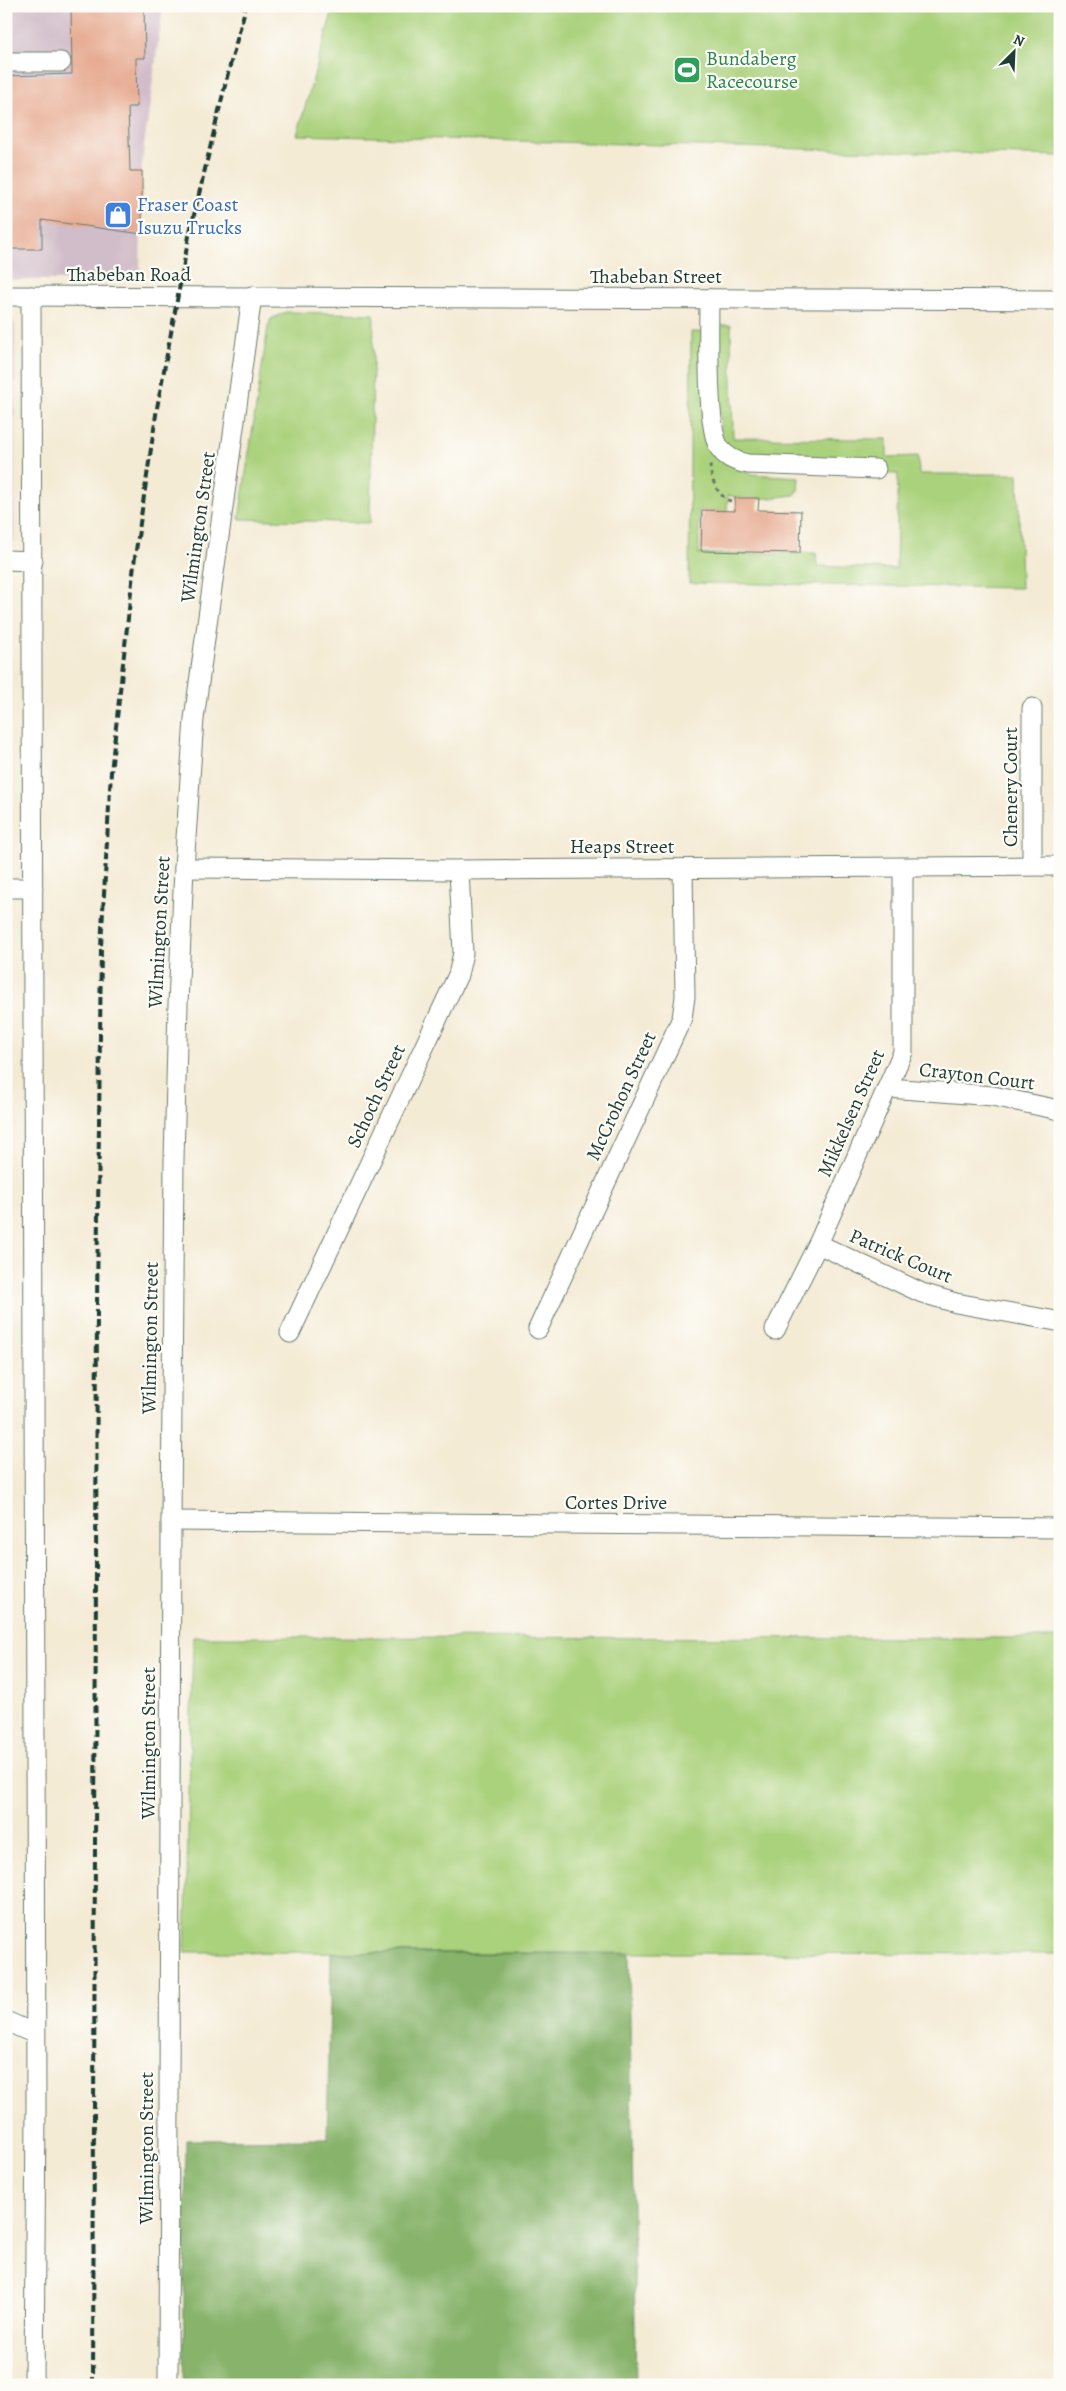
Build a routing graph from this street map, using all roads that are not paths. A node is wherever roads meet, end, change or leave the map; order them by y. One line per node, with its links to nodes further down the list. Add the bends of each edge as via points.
1 (6, 62): 2 (street)
2 (62, 62)
3 (6, 296): 4 (street, Thabeban Road)
4 (31, 296): 5 (street, Thabeban Road); 10 (street)
5 (252, 296): 6 (street, Thabeban Street); 14 (street, Wilmington Street, via 194,719)
6 (709, 298): 7 (street, Thabeban Street); 8 (street, via 712,426 719,448 738,462)
7 (1060, 300)
8 (876, 469)
9 (6, 560): 10 (street)
10 (33, 560): 19 (street)
11 (1032, 708): 12 (street, Chenery Court)
12 (1032, 866): 13 (street, Heaps Street); 16 (street, Heaps Street)
13 (1060, 866)
14 (184, 868): 17 (street, Heaps Street); 27 (street, Wilmington Street, via 174,1160)
15 (683, 868): 16 (street, Heaps Street); 17 (street, Heaps Street); 24 (street, McCrohon Street, via 685,997 682,1018)
16 (903, 868): 20 (street, Mikkelsen Street, via 903,1052)
17 (459, 870): 26 (street, Schoch Street, via 463,953 458,975)
18 (6, 888): 19 (street)
19 (33, 888): 30 (street)
20 (889, 1088): 21 (street, Crayton Court, via 993,1096); 22 (street, Mikkelsen Street)
21 (1059, 1110)
22 (818, 1244): 23 (street, Patrick Court, via 922,1293 956,1303); 25 (street, Mikkelsen Street)
23 (1056, 1321)
24 (538, 1329)
25 (775, 1330)
26 (290, 1333)
27 (171, 1521): 28 (street, Cortes Drive); 32 (street, Wilmington Street)
28 (1060, 1528)
29 (6, 2021): 30 (street)
30 (36, 2034): 31 (street)
31 (34, 2385)
32 (168, 2385)

